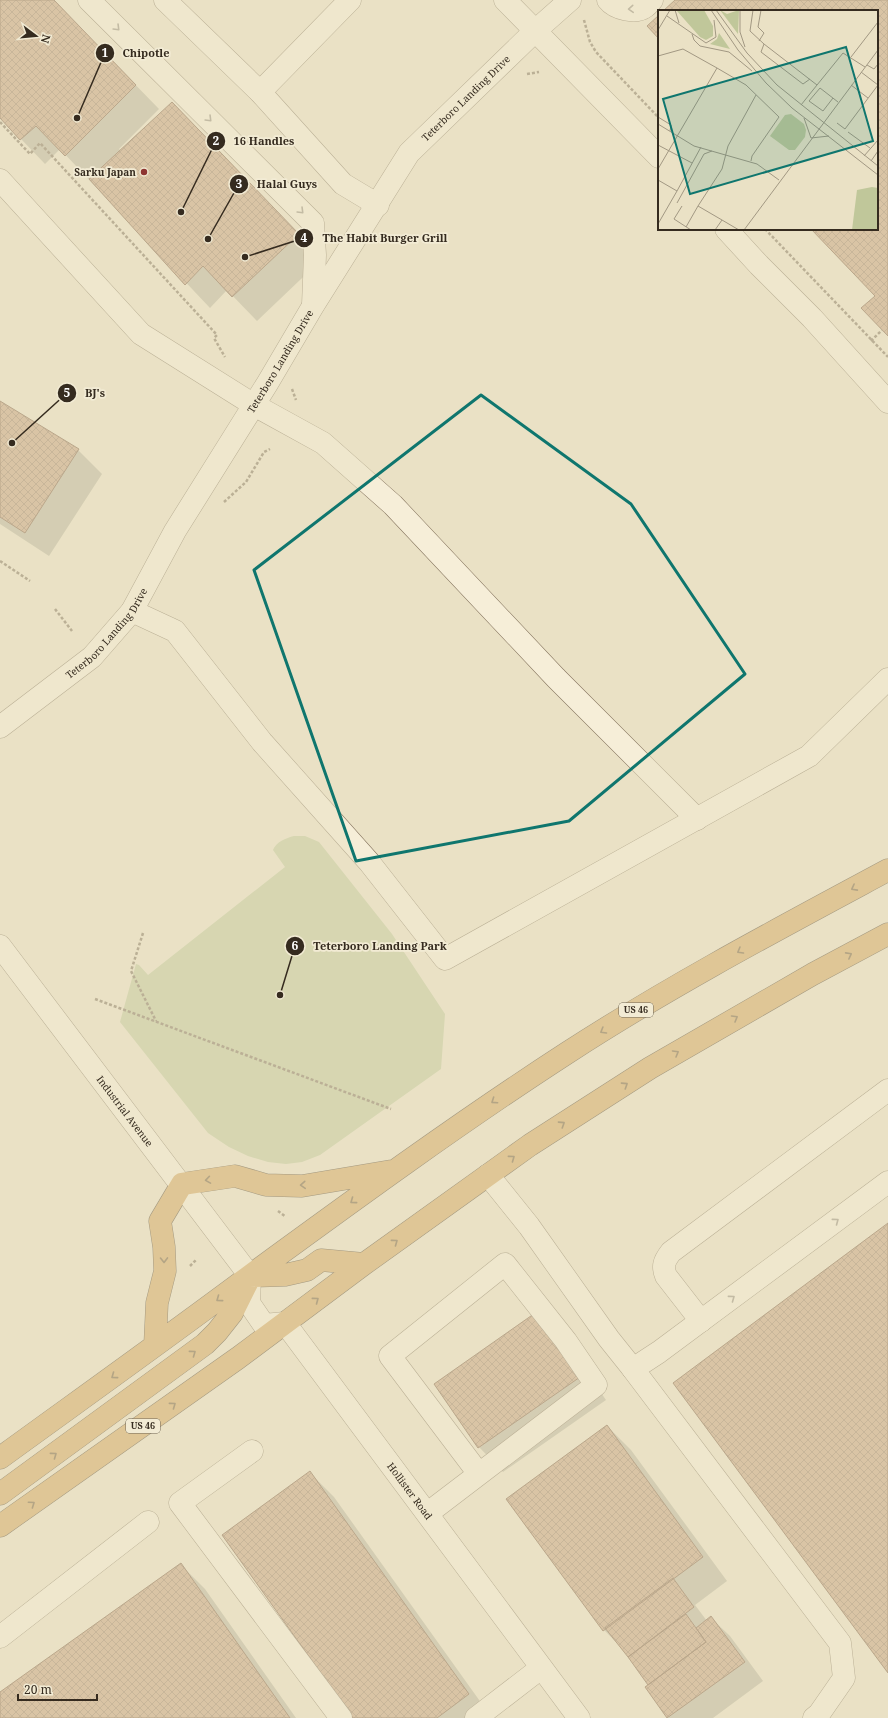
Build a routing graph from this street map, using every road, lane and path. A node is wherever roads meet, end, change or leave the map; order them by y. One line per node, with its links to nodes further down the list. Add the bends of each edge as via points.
1 (89, 0): 19 (street, one-way to 19, via 313,223)
2 (165, 0): 11 (street)
3 (350, 0): 11 (street)
4 (505, 0): 8 (street)
5 (608, 0): 6 (street, one-way to 5, via 644,8 624,10)
6 (652, 0)
7 (576, 6): 8 (street, Teterboro Landing Drive); 12 (path, via 596,52)
8 (535, 31): 14 (street); 16 (street, Teterboro Landing Drive, via 409,153)
9 (546, 74): 10 (path, via 540,72)
10 (522, 75)
11 (260, 92): 16 (street, via 343,184)
12 (658, 117)
13 (0, 122): 21 (path, via 30,154 40,144 217,335 214,338)
14 (658, 156)
15 (0, 180): 25 (street, via 140,334)
16 (378, 205): 19 (street, Teterboro Landing Drive)
17 (727, 230): 24 (street)
18 (766, 230): 20 (path)
19 (313, 306): 25 (street, Teterboro Landing Drive)
20 (888, 357)
21 (228, 360)
22 (290, 382): 23 (path)
23 (297, 401)
24 (888, 402)
25 (254, 405): 29 (street, Teterboro Landing Drive, via 175,531); 33 (street, via 323,443 393,506 556,678)
26 (0, 561): 27 (path)
27 (30, 581)
28 (55, 608): 30 (path)
29 (132, 611): 32 (street, Teterboro Landing Drive, via 92,657); 33 (street, via 175,631 262,742 369,862 445,959)
30 (72, 631)
31 (888, 679): 33 (street, via 809,756)
32 (0, 727)
33 (697, 819)
34 (888, 870): 42 (highway, US 46, one-way to 42, via 768,934 570,1051)
35 (143, 933): 39 (path, via 131,971)
36 (888, 934): 43 (highway, US 46, one-way to 36, via 650,1068)
37 (0, 946): 45 (street, Industrial Avenue)
38 (95, 999): 39 (path)
39 (156, 1021): 41 (path)
40 (888, 1090): 48 (street, via 670,1252 663,1268 666,1276)
41 (391, 1109)
42 (396, 1170): 45 (highway, one-way to 45, via 302,1186 266,1185 235,1176); 47 (highway, US 46, one-way to 47)
43 (488, 1175): 46 (highway, US 46, one-way to 43); 51 (street, via 530,1226)
44 (888, 1182): 48 (street, one-way to 44)
45 (182, 1184): 47 (street, Industrial Avenue); 50 (highway, one-way to 50, via 160,1221 165,1271 157,1303)
46 (364, 1264): 47 (highway, via 321,1260 307,1270 285,1275); 49 (highway, US 46, one-way to 46)
47 (250, 1276): 49 (street, via 249,1302 264,1325); 50 (highway, US 46, one-way to 50); 55 (highway, one-way to 47, via 205,1344 232,1313)
48 (701, 1321): 51 (street)
49 (285, 1323): 56 (street, Hollister Road); 58 (highway, US 46, one-way to 49, via 130,1436)
50 (155, 1345): 53 (highway, US 46, one-way to 53)
51 (633, 1369): 64 (street, via 840,1644 844,1678)
52 (252, 1451): 61 (street, via 180,1503)
53 (0, 1458)
54 (479, 1474): 54 (street, via 596,1385 566,1341 505,1264 390,1356); 56 (street)
55 (0, 1494)
56 (428, 1513): 60 (street, Hollister Road)
57 (148, 1522): 59 (street)
58 (0, 1526)
59 (0, 1637)
60 (541, 1668): 62 (street); 63 (street, Hollister Road)
61 (341, 1718)
62 (476, 1718)
63 (579, 1718)
64 (814, 1718)

